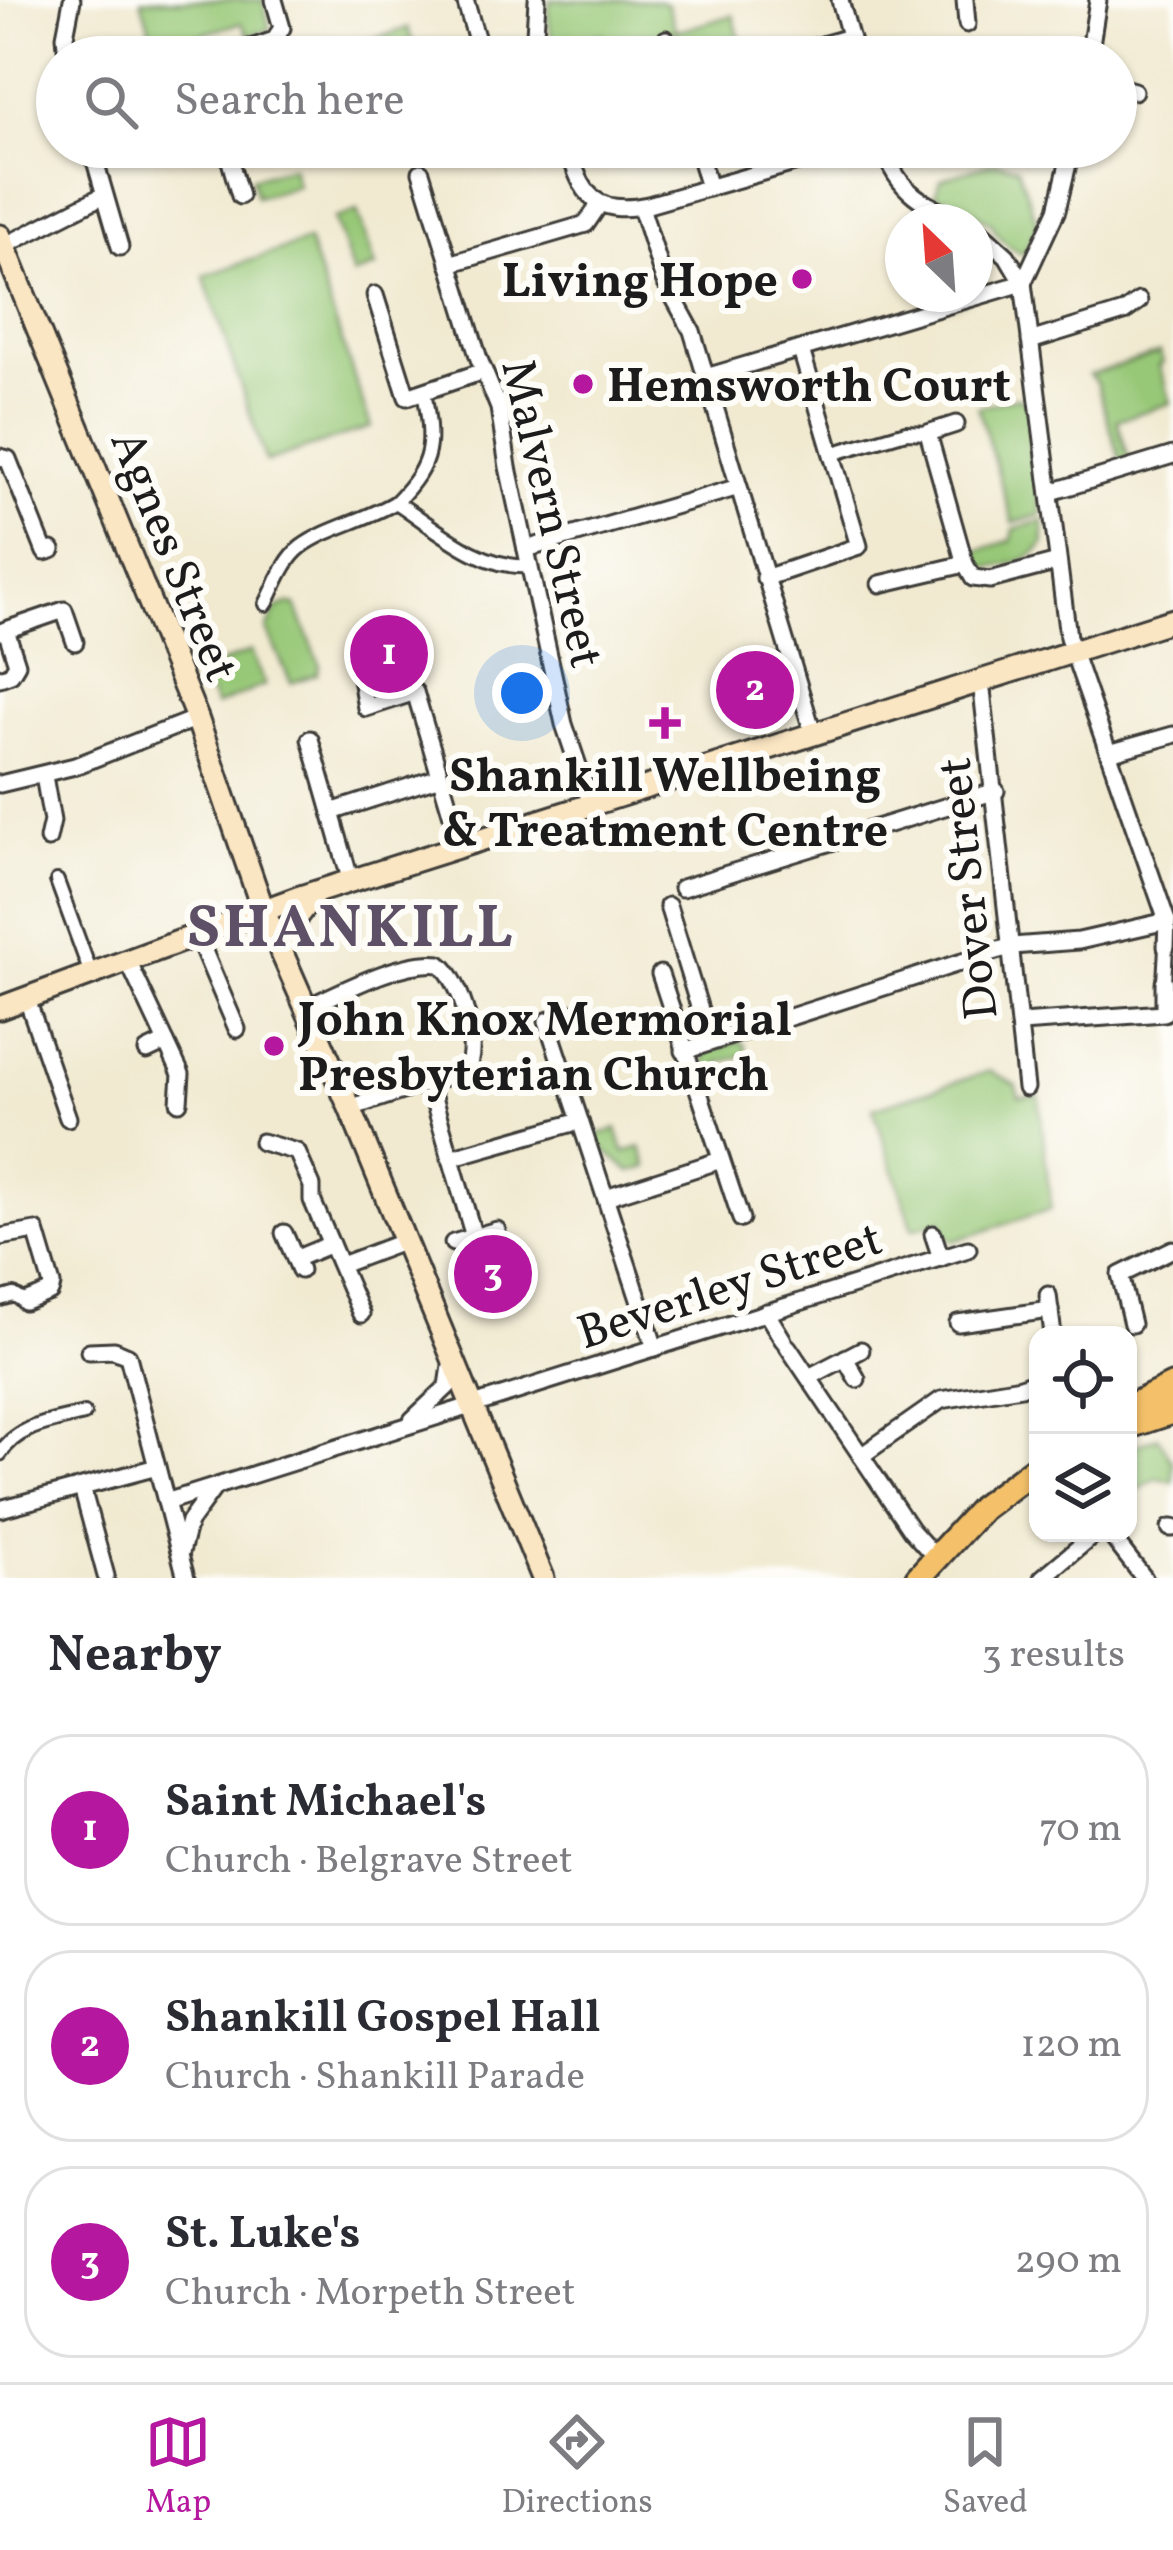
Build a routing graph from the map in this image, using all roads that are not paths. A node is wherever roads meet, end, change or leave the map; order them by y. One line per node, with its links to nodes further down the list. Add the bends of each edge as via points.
1 (72, 0): 9 (street)
2 (274, 0): 10 (street)
3 (465, 0): 11 (street)
4 (537, 0): 12 (street)
5 (840, 0): 13 (street)
6 (965, 0): 8 (street)
7 (1098, 0): 14 (street)
8 (967, 23)
9 (65, 36)
10 (277, 36)
11 (476, 36)
12 (536, 36)
13 (850, 36)
14 (1092, 36)
15 (97, 168): 24 (street)
16 (232, 168): 25 (street)
17 (576, 168): 27 (street)
18 (703, 168): 23 (street)
19 (778, 168): 23 (street)
20 (892, 168): 26 (street, via 900,186)
21 (1067, 168): 33 (street)
22 (421, 172): 32 (street, Malvern Street)
23 (709, 188): 28 (street)
24 (104, 195): 29 (street); 31 (street)
25 (240, 196)
26 (924, 204)
27 (599, 205): 28 (street); 32 (street, via 586,224)
28 (641, 207): 39 (street)
29 (2, 241): 63 (main road, Agnes Street)
30 (993, 243): 33 (street)
31 (120, 247)
32 (449, 264): 38 (street, Malvern Street)
33 (1023, 283): 36 (street); 37 (street)
34 (374, 295): 40 (street)
35 (1139, 302): 36 (street)
36 (1030, 340): 47 (street)
37 (801, 350): 39 (street); 43 (street)
38 (484, 371): 40 (street); 50 (street, Malvern Street, via 499,408)
39 (706, 377): 46 (street)
40 (415, 394): 48 (street, via 432,444)
41 (956, 424): 42 (street)
42 (928, 433): 43 (street); 52 (street)
43 (831, 454): 53 (street, via 859,546)
44 (1173, 454): 47 (street)
45 (0, 457): 49 (street, via 45,552)
46 (739, 487): 50 (street); 53 (street)
47 (1051, 492): 51 (street)
48 (396, 502): 50 (street, via 506,568); 55 (street, via 372,521 300,548)
49 (52, 550)
50 (528, 558): 72 (street, Malvern Street, via 564,724)
51 (1058, 562): 52 (street, via 990,580 974,578); 59 (street)
52 (965, 564): 54 (street)
53 (765, 578): 64 (street)
54 (880, 584)
55 (266, 604)
56 (1173, 620): 59 (main road)
57 (3, 631): 58 (street, via 64,610); 60 (street, via 17,664)
58 (75, 642)
59 (1072, 651): 62 (main road); 67 (street)
60 (0, 678)
61 (361, 678): 69 (street, via 366,708 415,692)
62 (981, 681): 64 (main road); 71 (street, Dover Street)
63 (197, 718): 68 (street); 81 (main road, Agnes Street)
64 (813, 734): 72 (main road)
65 (1173, 735): 67 (street)
66 (310, 739): 73 (street)
67 (1109, 753): 82 (street)
68 (44, 776): 70 (street); 74 (street)
69 (440, 777): 73 (street); 75 (street)
70 (0, 784)
71 (996, 790): 78 (street); 84 (street, Dover Street)
72 (591, 804): 75 (main road)
73 (331, 812): 77 (street)
74 (48, 839)
75 (461, 846): 77 (main road)
76 (57, 881): 88 (street)
77 (351, 882): 79 (main road)
78 (682, 888)
79 (315, 893): 81 (main road); 86 (main road)
80 (668, 906): 98 (street)
81 (263, 910): 83 (main road); 86 (main road, Agnes Street)
82 (1166, 922): 84 (street); 85 (street)
83 (197, 935): 87 (main road); 96 (street)
84 (1012, 946): 95 (street, Dover Street); 98 (street)
85 (1166, 946): 90 (street)
86 (281, 952): 92 (main road, Agnes Street)
87 (128, 961): 88 (main road); 97 (street)
88 (92, 974): 91 (main road)
89 (659, 974): 100 (street)
90 (1164, 982): 95 (street, via 1164,1012)
91 (27, 999): 93 (main road); 105 (street)
92 (306, 1008): 101 (street, via 362,983 440,964 458,978 474,1055 466,1070); 104 (main road, Agnes Street)
93 (0, 1009)
94 (570, 1013): 106 (street, via 547,1021)
95 (1021, 1023): 102 (street, Dover Street)
96 (237, 1029)
97 (166, 1042): 99 (street); 103 (street, via 181,1074)
98 (710, 1042): 100 (street)
99 (147, 1051)
100 (684, 1051): 109 (street)
101 (429, 1084): 104 (street); 108 (street)
102 (1026, 1088)
103 (179, 1102)
104 (350, 1108): 117 (main road, Agnes Street)
105 (68, 1118)
106 (580, 1120): 108 (street); 110 (street)
107 (262, 1142): 119 (street, via 297,1152)
108 (450, 1158): 116 (street)
109 (721, 1160): 110 (street); 111 (street)
110 (605, 1197): 132 (street)
111 (741, 1219)
112 (496, 1230): 116 (street)
113 (284, 1232): 119 (street, via 298,1264)
114 (933, 1234): 122 (street, Beverley Street)
115 (0, 1237): 125 (street, via 28,1230 41,1240 50,1292)
116 (474, 1237): 118 (street)
117 (405, 1241): 123 (street); 133 (main road, Agnes Street)
118 (453, 1243)
119 (331, 1244): 123 (street)
120 (968, 1249): 122 (street, Beverley Street)
121 (1173, 1250): 129 (street, via 1120,1275)
122 (941, 1258): 126 (street, Beverley Street)
123 (340, 1265): 127 (street, via 346,1300)
124 (0, 1299): 125 (street)
125 (25, 1302)
126 (766, 1312): 132 (street, Beverley Street); 134 (street)
127 (361, 1314)
128 (958, 1323): 130 (street, via 1049,1302)
129 (1132, 1324)
130 (1052, 1326)
131 (97, 1328): 146 (street, via 95,1349 128,1356)
132 (655, 1348): 139 (street, Beverley Street)
133 (452, 1357): 139 (main road, Agnes Street); 143 (street, via 440,1396)
134 (809, 1377): 135 (street, via 853,1354); 145 (street)
135 (857, 1379)
136 (1029, 1383): 145 (street, via 941,1400)
137 (1173, 1386): 138 (main road)
138 (1137, 1404)
139 (473, 1408): 143 (street, Beverley Street); 158 (main road, Agnes Street)
140 (1173, 1411): 142 (main road)
141 (84, 1414): 144 (street, via 23,1430)
142 (1137, 1423)
143 (405, 1426): 148 (street, Beverley Street)
144 (0, 1454)
145 (861, 1456): 155 (street)
146 (157, 1468): 149 (street); 150 (street)
147 (1029, 1472): 155 (main road)
148 (215, 1487): 150 (street, Beverley Street); 154 (street, via 189,1522)
149 (82, 1488): 151 (street); 156 (street)
150 (166, 1502): 154 (street)
151 (0, 1509)
152 (1085, 1542): 160 (street)
153 (1116, 1542): 161 (street)
154 (180, 1554): 157 (street)
155 (936, 1558): 159 (main road)
156 (106, 1576)
157 (186, 1578)
158 (543, 1578)
159 (918, 1578)
160 (1042, 1578)
161 (1144, 1578)

